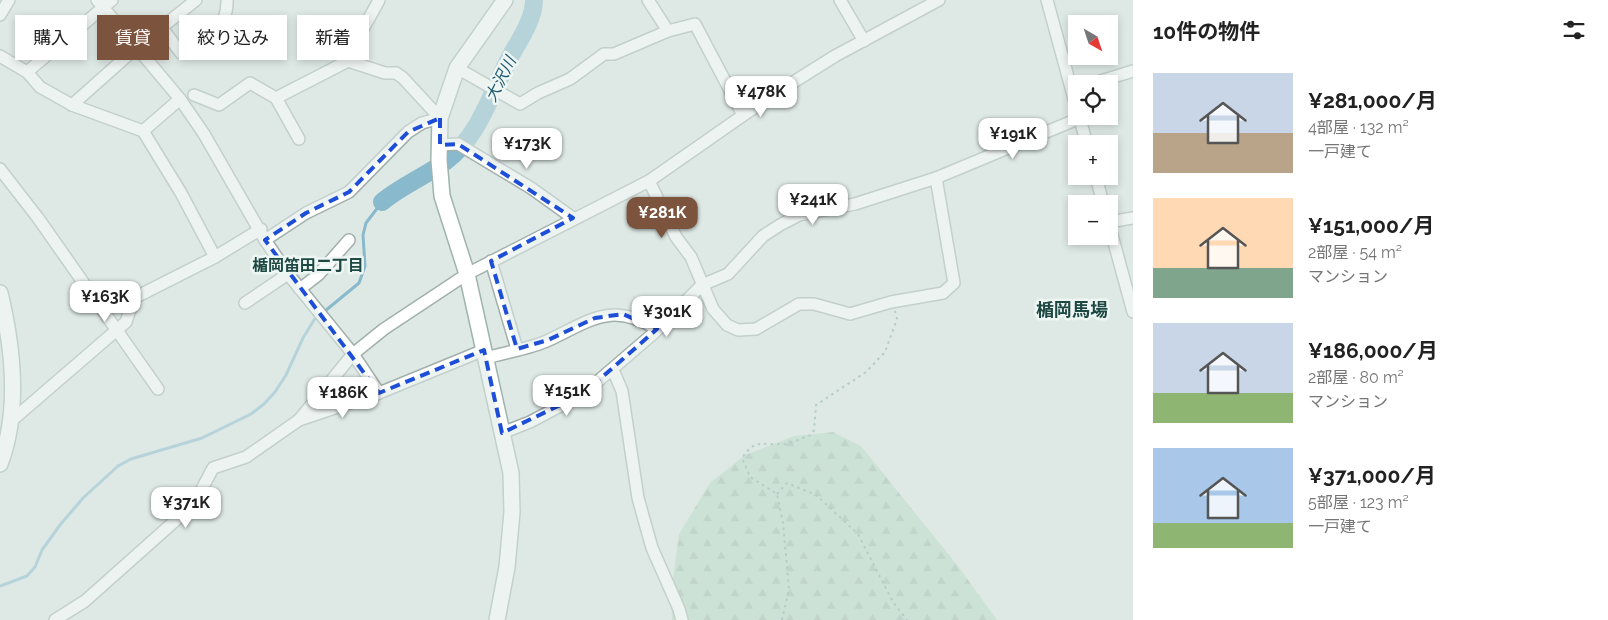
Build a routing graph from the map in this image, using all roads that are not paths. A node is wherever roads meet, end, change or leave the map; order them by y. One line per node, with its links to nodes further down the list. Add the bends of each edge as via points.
1 (9, 0): 11 (street)
2 (196, 0): 13 (street)
3 (227, 0): 15 (street, via 223,26 195,50 181,53)
4 (379, 0): 20 (street, via 353,44)
5 (648, 0): 14 (street)
6 (840, 0): 16 (street)
7 (939, 0): 16 (street)
8 (1047, 0): 24 (street)
9 (104, 2): 12 (street); 23 (street)
10 (500, 2): 21 (street)
11 (0, 14)
12 (113, 15)
13 (169, 22)
14 (668, 31): 21 (street, via 614,54 604,54 570,80 520,104); 30 (street, via 695,24)
15 (169, 37)
16 (864, 41): 30 (street)
17 (0, 56): 23 (street)
18 (122, 60): 29 (street)
19 (146, 60): 28 (street)
20 (348, 61): 27 (street); 31 (street, via 385,73 396,73)
21 (456, 68): 31 (street)
22 (1133, 71): 25 (street)
23 (26, 72): 29 (street, via 40,88)
24 (1070, 75)
25 (1118, 76)
26 (194, 94): 27 (street, via 219,105 250,83)
27 (276, 98): 34 (street)
28 (180, 99): 33 (street); 42 (street)
29 (72, 104): 33 (street)
30 (743, 114): 38 (street)
31 (440, 118): 35 (street); 43 (street, via 422,123 408,132 350,192 306,213)
32 (1068, 122): 37 (street)
33 (143, 132): 46 (street)
34 (299, 139)
35 (439, 153): 39 (street, via 461,146 531,188); 49 (street, via 442,196)
36 (0, 168): 56 (street)
37 (936, 178): 50 (street, via 855,204 800,215 763,236 728,274); 50 (street, via 954,283 943,292 850,314 814,304 800,304 756,329 738,330 727,325 713,309)
38 (649, 181): 39 (street); 50 (street, via 676,237 691,257)
39 (573, 218): 47 (street)
40 (1133, 218): 41 (street)
41 (1118, 221)
42 (261, 229): 43 (street); 46 (street)
43 (266, 240): 48 (street)
44 (349, 240): 51 (street, via 318,275)
45 (1115, 245): 54 (street)
46 (215, 257): 56 (street, via 134,298 126,322)
47 (491, 261): 49 (street); 57 (street)
48 (288, 274): 51 (street); 53 (street)
49 (467, 274): 58 (street); 59 (street)
50 (702, 285): 55 (street)
51 (300, 289): 58 (street)
52 (0, 293): 64 (street, via 8,324 12,367)
53 (245, 303)
54 (1133, 312)
55 (658, 329): 57 (street, via 623,314 595,318 548,340); 60 (street)
56 (117, 330): 61 (street); 64 (street)
57 (517, 349): 59 (street)
58 (352, 354): 62 (street); 63 (street)
59 (485, 354): 62 (street); 65 (street)
60 (613, 370): 65 (street, via 584,394 530,422); 69 (street, via 622,391 638,498 652,548)
61 (158, 388)
62 (379, 393): 63 (street)
63 (299, 420): 68 (street, via 246,456 213,468 194,504 85,601)
64 (10, 422): 66 (street)
65 (502, 432): 67 (street, via 511,472 512,512 507,567)
66 (0, 464)
67 (495, 619)
68 (55, 620)
69 (682, 620)

